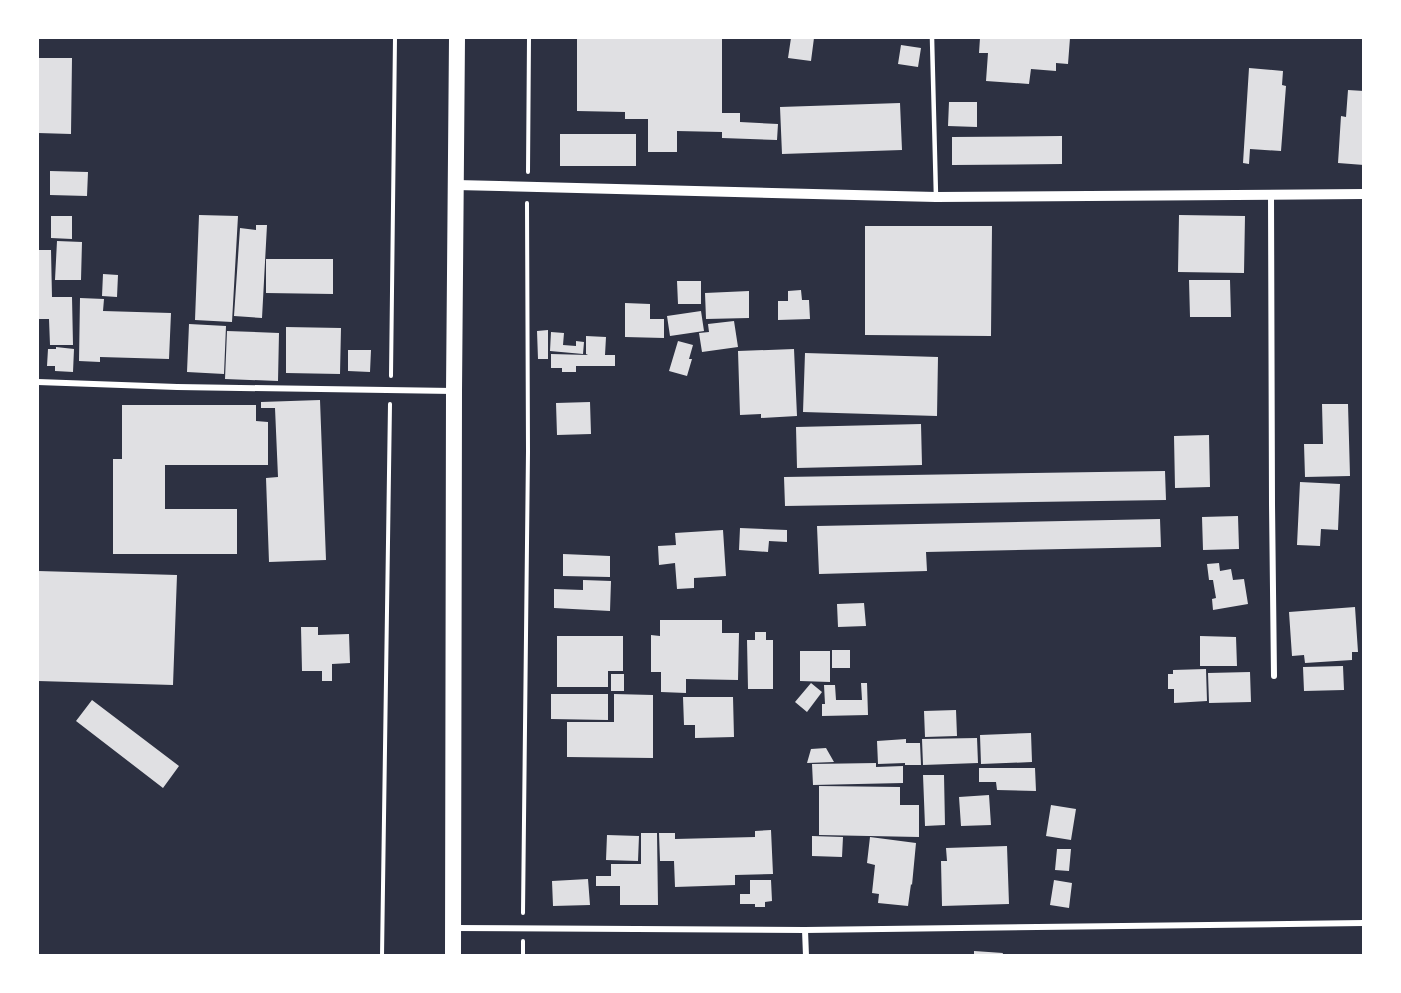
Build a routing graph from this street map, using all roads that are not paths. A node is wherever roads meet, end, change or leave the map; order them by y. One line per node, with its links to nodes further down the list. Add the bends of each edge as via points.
1 (457, 38): 3 (highway)
2 (932, 38): 6 (lane)
3 (456, 185): 6 (street); 8 (highway)
4 (1364, 194): 5 (street)
5 (1271, 195): 6 (street); 9 (street)
6 (936, 197)
7 (38, 382): 8 (street)
8 (454, 392): 11 (highway)
9 (1274, 676)
10 (1364, 923): 12 (street)
11 (453, 928): 12 (street); 13 (highway)
12 (805, 930): 14 (street)
13 (453, 956)
14 (806, 956)

